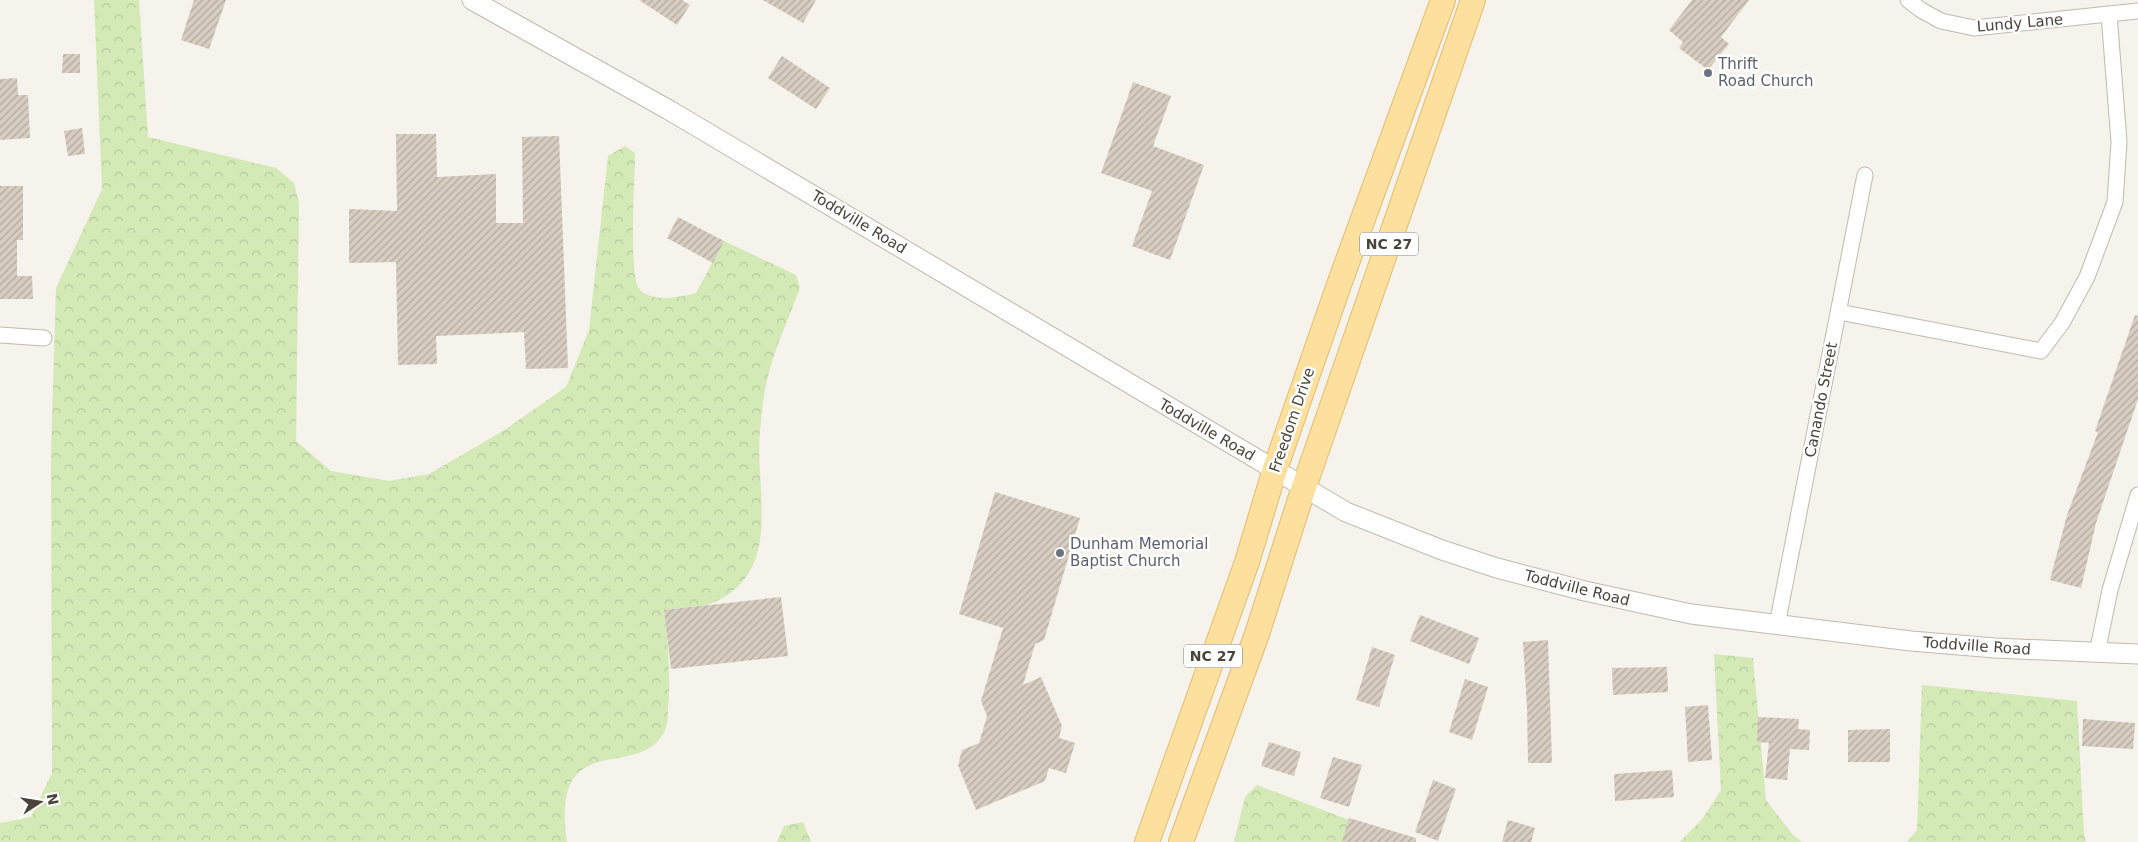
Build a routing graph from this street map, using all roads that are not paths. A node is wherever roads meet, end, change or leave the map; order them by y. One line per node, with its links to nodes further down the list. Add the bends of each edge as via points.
1 (472, 0): 11 (street, Toddville Road, via 677,114)
2 (1443, 0): 11 (main road, Freedom Drive / NC 27)
3 (1473, 0): 12 (main road, NC 27)
4 (1908, 0): 6 (street, Lundy Lane, via 1942,21 1974,28)
5 (2138, 11): 6 (street, Lundy Lane)
6 (2109, 14): 8 (street, via 2120,142 2114,202 2087,277 2062,323 2040,352)
7 (1865, 175): 8 (street, Canando Street)
8 (1839, 312): 14 (street, Canando Street)
9 (0, 335): 10 (street)
10 (44, 338)
11 (1275, 469): 12 (street, Toddville Road); 17 (main road, Freedom Drive / NC 27, via 1247,562)
12 (1304, 487): 14 (street, Toddville Road, via 1346,512 1497,568 1691,614); 18 (main road, NC 27, via 1257,634)
13 (2138, 495): 15 (street, via 2110,590)
14 (1777, 625): 15 (street, Toddville Road, via 1911,641)
15 (2097, 653): 16 (street, Toddville Road)
16 (2138, 654)
17 (1146, 842)
18 (1181, 842)

